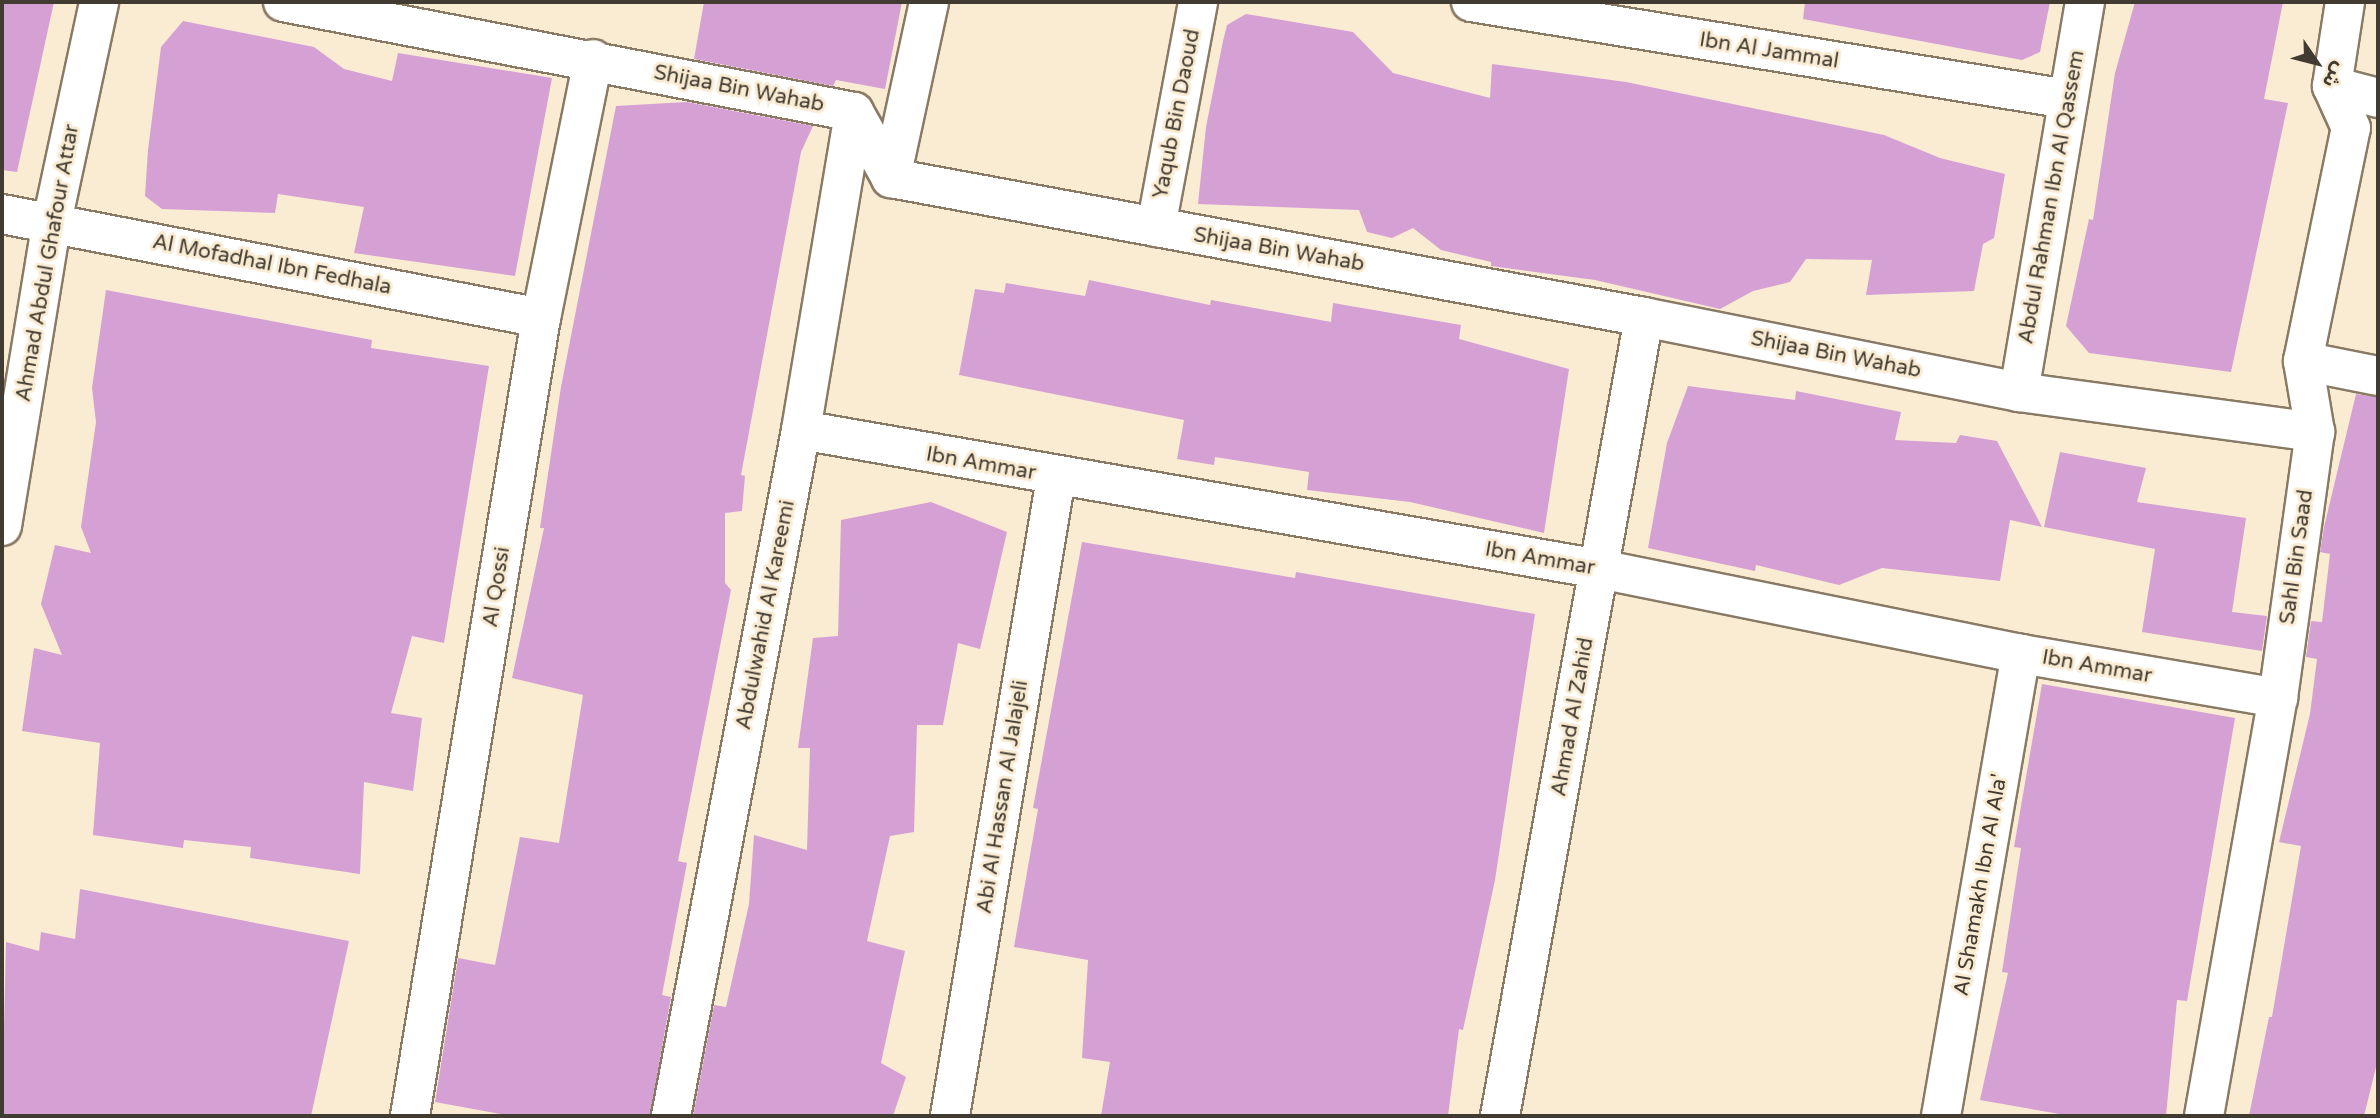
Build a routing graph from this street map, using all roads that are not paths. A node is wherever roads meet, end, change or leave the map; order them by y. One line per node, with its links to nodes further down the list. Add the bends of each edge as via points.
1 (99, 2): 16 (street, Ahmad Abdul Ghafour Attar)
2 (283, 2): 9 (street, Shijaa Bin Wahab)
3 (929, 2): 14 (street)
4 (1198, 2): 17 (street, Yaqub Bin Daoud)
5 (1471, 2): 8 (street, Ibn Al Jammal)
6 (2085, 2): 12 (street, Abdul Rahman Ibn Al Qassem)
7 (2345, 2): 10 (street)
8 (1643, 16): 12 (street, Ibn Al Jammal)
9 (593, 59): 13 (street, Shijaa Bin Wahab); 18 (street, Al Qossi)
10 (2332, 86): 11 (street); 20 (street, Sahl Bin Saad, via 2351,128)
11 (2378, 98)
12 (2067, 99): 22 (street, Abdul Rahman Ibn Al Qassem)
13 (854, 112): 14 (street, Shijaa Bin Wahab); 23 (street, Abdulwahid Al Kareemi)
14 (891, 178): 17 (street, Shijaa Bin Wahab)
15 (2, 214): 16 (street, Al Mofadhal Ibn Fedhala)
16 (52, 222): 18 (street, Al Mofadhal Ibn Fedhala); 26 (street, Ahmad Abdul Ghafour Attar)
17 (1156, 227): 19 (street, Shijaa Bin Wahab)
18 (541, 317): 30 (street, Al Qossi)
19 (1644, 317): 22 (street, Shijaa Bin Wahab); 27 (street, Ahmad Al Zahid)
20 (2303, 361): 21 (street); 24 (street, Sahl Bin Saad)
21 (2378, 376)
22 (2019, 392): 24 (street, Shijaa Bin Wahab)
23 (801, 430): 25 (street, Ibn Ammar); 31 (street, Abdulwahid Al Kareemi)
24 (2315, 432): 29 (street, Sahl Bin Saad)
25 (1056, 477): 27 (street, Ibn Ammar); 32 (street, Abi Al Hassan Al Jalajeli)
26 (2, 526)
27 (1600, 569): 28 (street, Ibn Ammar); 33 (street, Ahmad Al Zahid)
28 (2021, 654): 29 (street, Ibn Ammar); 34 (street, Al Shamakh Ibn Al Ala')
29 (2278, 698): 35 (street, Sahl Bin Saad)
30 (410, 1116)
31 (671, 1116)
32 (950, 1116)
33 (1500, 1116)
34 (1941, 1116)
35 (2204, 1116)

